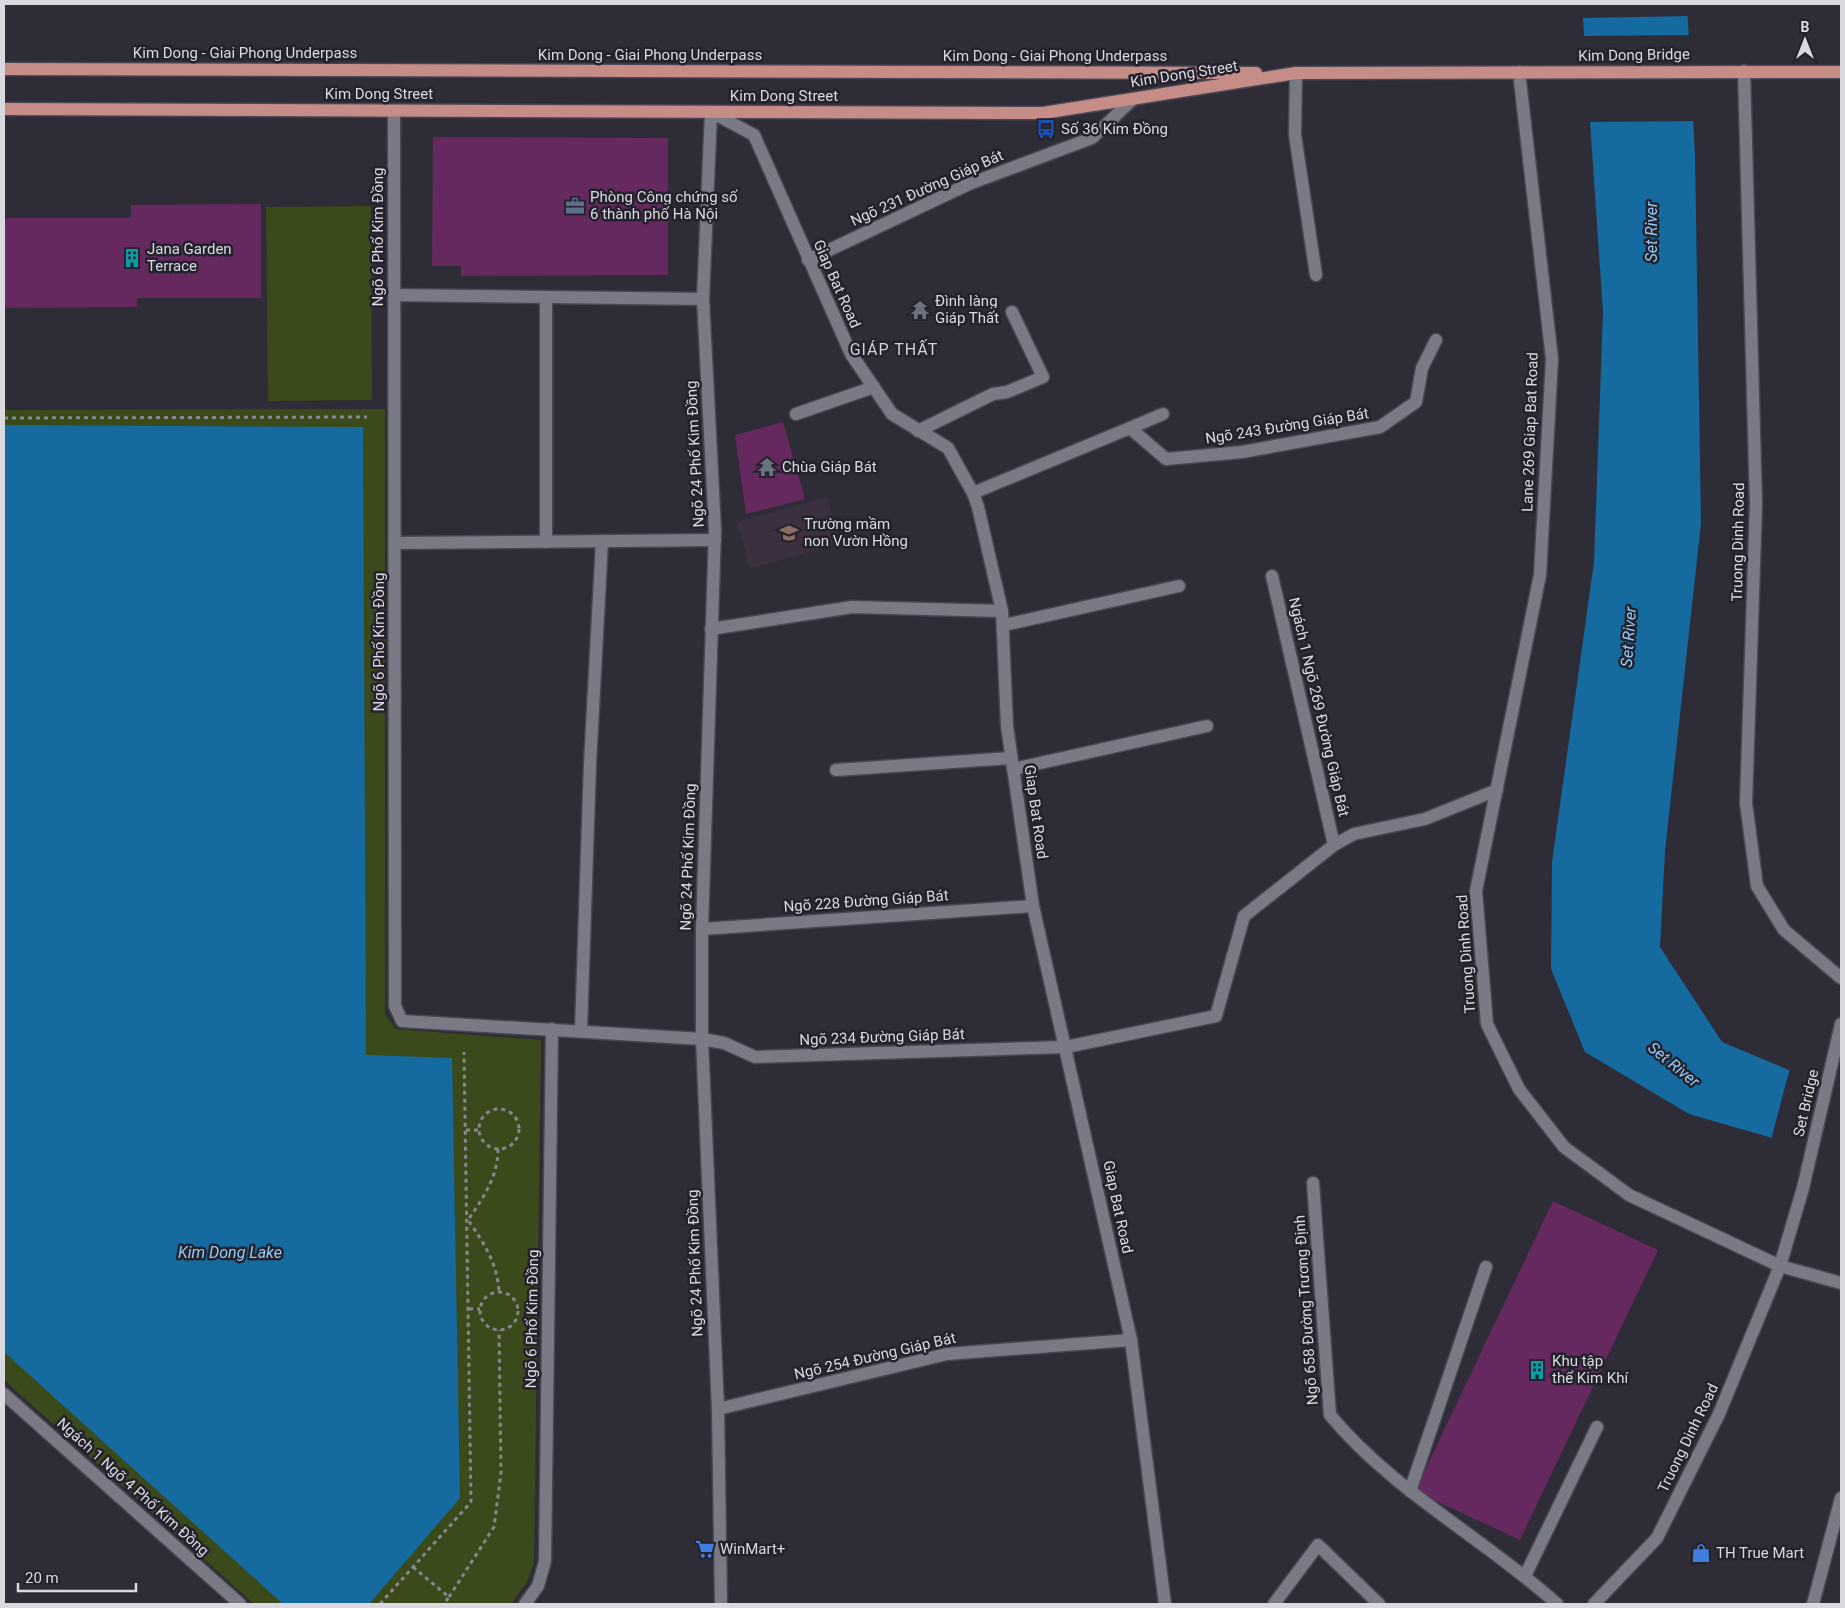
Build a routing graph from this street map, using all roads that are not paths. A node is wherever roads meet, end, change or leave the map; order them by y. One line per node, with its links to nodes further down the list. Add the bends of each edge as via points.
1 (4, 69): 6 (main road, Kim Dong - Giai Phong Underpass)
2 (1744, 71): 4 (main road, Kim Dong Bridge); 5 (main road); 40 (street, Truong Dinh Road, via 1756,504 1746,803 1756,886 1784,930)
3 (1519, 72): 4 (main road, Kim Dong Street); 6 (main road, Kim Dong Street); 36 (street, Lane 269 Giap Bat Road, via 1552,359 1540,575)
4 (1560, 72)
5 (1841, 72)
6 (1296, 73): 7 (main road, Kim Dong Street); 12 (street, via 1295,134)
7 (1133, 99): 10 (main road, Kim Dong Street, via 1042,113); 11 (street, Ngõ 231 Đường Giáp Bát, via 1092,138 969,184)
8 (4, 109): 9 (main road, Kim Dong Street)
9 (394, 110): 10 (main road, Kim Dong Street); 13 (street, Ngõ 6 Phố Kim Đồng)
10 (711, 112): 11 (street, Giap Bat Road, via 754,135); 15 (street, Ngõ 24 Phố Kim Đồng)
11 (808, 260): 18 (street, Giap Bat Road, via 851,354)
12 (1316, 275)
13 (395, 295): 14 (street); 27 (street, Ngõ 6 Phố Kim Đồng)
14 (546, 297): 15 (street); 26 (street)
15 (703, 300): 24 (street, Ngõ 24 Phố Kim Đồng)
16 (1012, 312): 22 (street, via 1042,377 1007,392 992,394)
17 (1436, 340): 21 (street, Ngõ 243 Đường Giáp Bát, via 1422,368 1416,402 1380,427 1242,452 1166,459)
18 (874, 387): 19 (street); 22 (street, Giap Bat Road, via 892,414)
19 (796, 414)
20 (1163, 414): 21 (street)
21 (1130, 428): 23 (street)
22 (918, 431): 23 (street, Giap Bat Road, via 948,448)
23 (973, 493): 30 (street, Giap Bat Road)
24 (714, 540): 25 (street); 32 (street, Ngõ 24 Phố Kim Đồng)
25 (602, 541): 26 (street); 43 (street)
26 (546, 542): 27 (street)
27 (395, 543): 42 (street, Ngõ 6 Phố Kim Đồng, via 395,1006 402,1021)
28 (1272, 576): 37 (street, Ngách 1 Ngõ 269 Đường Giáp Bát)
29 (1178, 586): 31 (street)
30 (1002, 611): 31 (street, Giap Bat Road); 32 (street, via 852,606)
31 (1004, 625): 34 (street, Giap Bat Road, via 1007,726)
32 (711, 629): 39 (street, Ngõ 24 Phố Kim Đồng)
33 (1207, 726): 34 (street)
34 (1012, 764): 35 (street); 38 (street, Giap Bat Road)
35 (836, 770)
36 (1497, 790): 37 (street, via 1425,819 1354,834); 48 (street, Truong Dinh Road, via 1476,891 1487,1024 1519,1089 1564,1147 1628,1195)
37 (1334, 846): 45 (street, Ngõ 234 Đường Giáp Bát, via 1244,916 1216,1016)
38 (1033, 906): 39 (street, Ngõ 228 Đường Giáp Bát); 45 (street, Giap Bat Road)
39 (702, 929): 44 (street, Ngõ 24 Phố Kim Đồng)
40 (1841, 978)
41 (1841, 1024): 47 (street, Set Bridge)
42 (552, 1028): 43 (street, Ngõ 6 Phố Kim Đồng); 59 (street, Ngõ 6 Phố Kim Đồng, via 545,1561 538,1586)
43 (581, 1030): 44 (street, Ngõ 6 Phố Kim Đồng)
44 (702, 1039): 45 (street, Ngõ 234 Đường Giáp Bát, via 755,1057); 53 (street, Ngõ 24 Phố Kim Đồng)
45 (1066, 1047): 51 (street, Giap Bat Road)
46 (1313, 1183): 55 (street, Ngõ 658 Đường Trương Định, via 1330,1416 1351,1440)
47 (1803, 1188): 48 (street, Truong Dinh Road)
48 (1780, 1266): 50 (street); 65 (street, Truong Dinh Road, via 1719,1414 1656,1538)
49 (1486, 1268): 55 (street)
50 (1841, 1283)
51 (1131, 1340): 53 (street, Ngõ 254 Đường Giáp Bát, via 947,1354); 61 (street, Giap Bat Road)
52 (4, 1394): 58 (street, Ngách 1 Ngõ 4 Phố Kim Đồng)
53 (718, 1409): 60 (street, Ngõ 24 Phố Kim Đồng)
54 (1597, 1427): 57 (street)
55 (1410, 1491): 57 (street, Ngõ 658 Đường Trương Định)
56 (1841, 1498): 66 (street)
57 (1526, 1576): 64 (street, Ngõ 658 Đường Trương Định)
58 (240, 1604)
59 (525, 1604)
60 (721, 1604)
61 (1165, 1604)
62 (1274, 1604): 63 (street, via 1318,1545)
63 (1378, 1604)
64 (1557, 1604)
65 (1594, 1604)
66 (1813, 1604)

